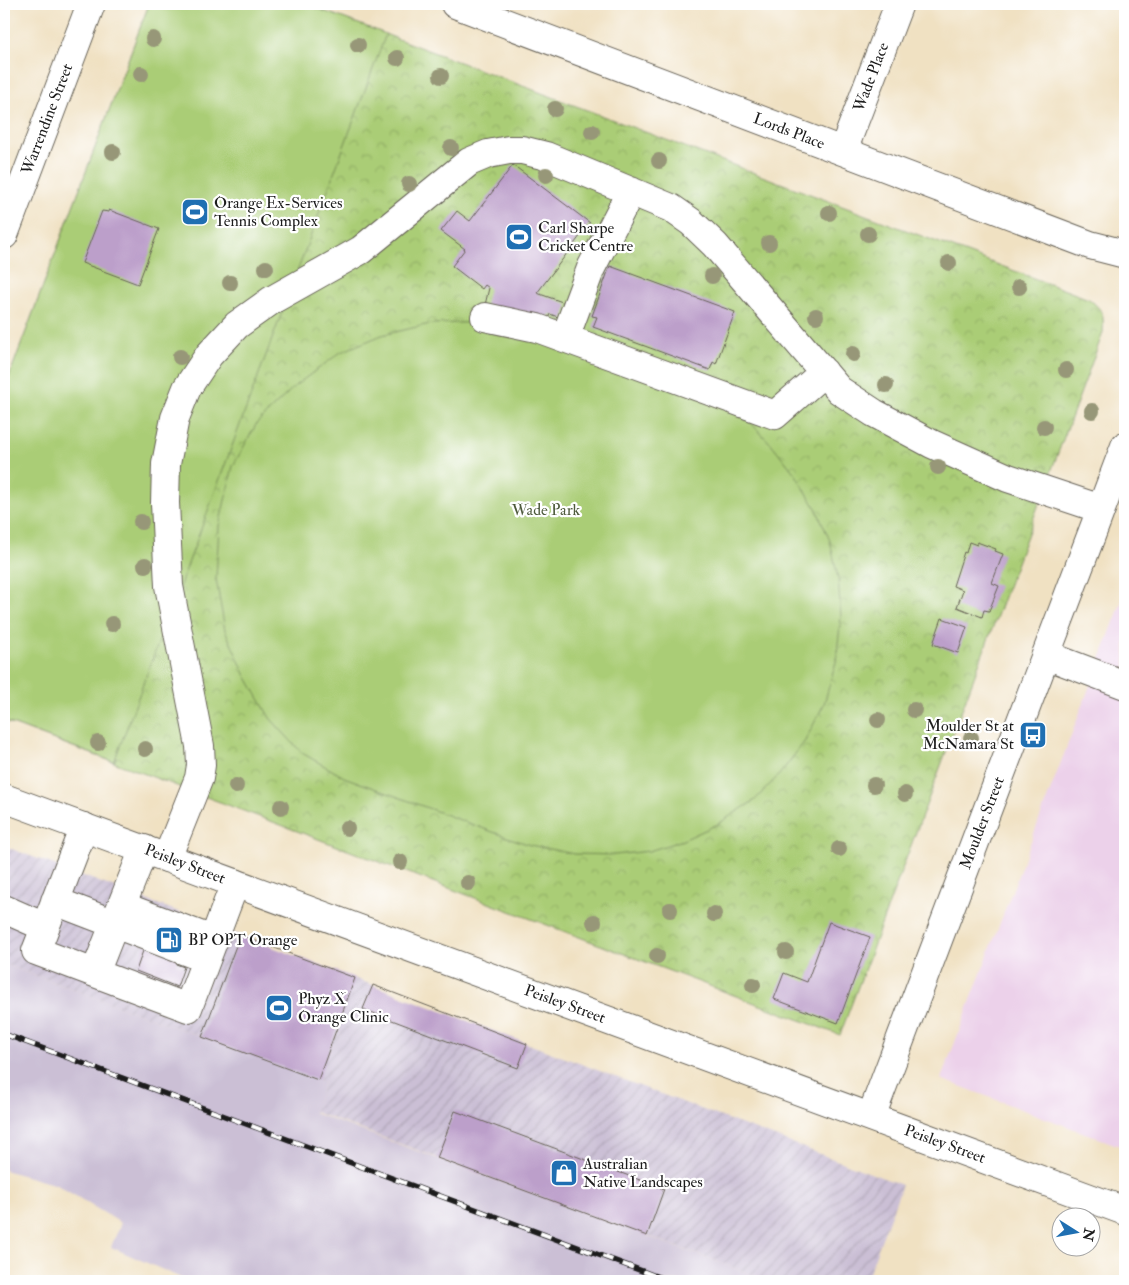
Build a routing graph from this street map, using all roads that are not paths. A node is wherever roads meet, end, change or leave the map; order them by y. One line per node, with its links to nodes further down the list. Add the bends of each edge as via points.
1 (91, 4): 7 (street, Warrendine Street)
2 (455, 4): 4 (street, Lords Place)
3 (898, 4): 5 (street, Wade Place)
4 (498, 12): 5 (street, Lords Place)
5 (843, 151): 8 (street, Lords Place, via 1090,245)
6 (631, 191): 10 (street, via 591,268); 11 (street, via 671,208 691,222); 19 (street, via 546,156 522,150 508,150 469,162 361,250 272,300 237,325 208,355 187,388 175,418 166,464 165,503 169,586 201,765 199,778)
7 (4, 235)
8 (1125, 254)
9 (484, 316): 10 (street)
10 (565, 338): 11 (street, via 775,415)
11 (824, 372): 14 (street, via 839,390 932,444 1008,478)
12 (1125, 446): 13 (street, Moulder Street)
13 (1120, 477): 14 (street, Moulder Street)
14 (1101, 509): 15 (street, Moulder Street)
15 (1046, 655): 16 (street); 27 (street, Moulder Street)
16 (1125, 685)
17 (4, 798): 18 (street, Peisley Street)
18 (84, 828): 19 (street, Peisley Street); 21 (street)
19 (156, 854): 20 (street, Peisley Street); 23 (street)
20 (235, 883): 25 (street); 27 (street, Peisley Street)
21 (55, 901): 23 (street); 24 (street)
22 (4, 910): 24 (street)
23 (118, 915): 25 (street); 26 (street)
24 (45, 927): 26 (street, via 36,950)
25 (210, 950): 26 (street, via 188,1008)
26 (95, 973)
27 (871, 1117): 28 (street, Peisley Street)
28 (1125, 1211)

